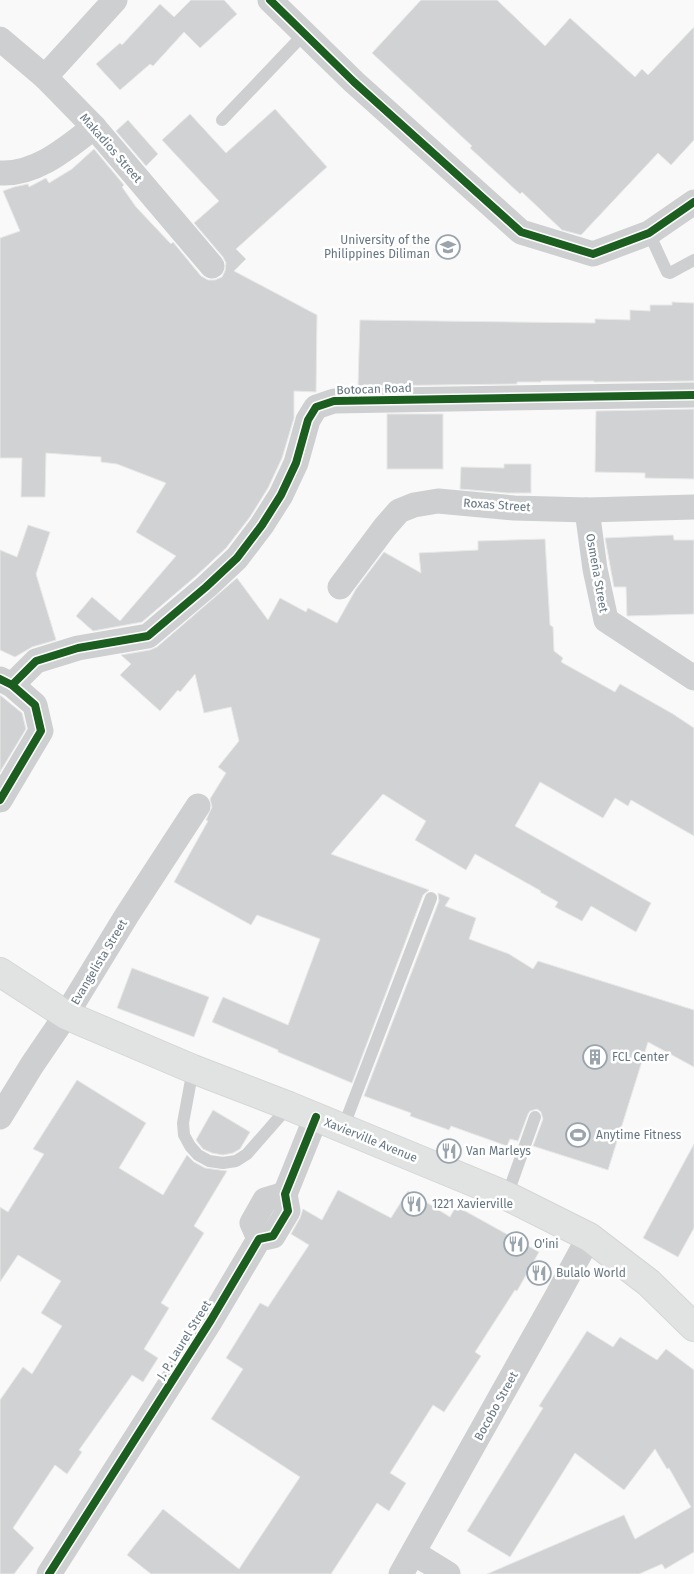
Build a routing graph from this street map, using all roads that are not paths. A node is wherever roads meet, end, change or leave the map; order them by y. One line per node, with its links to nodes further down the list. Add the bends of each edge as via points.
1 (114, 0): 5 (street)
2 (270, 0): 3 (street)
3 (304, 34): 6 (lane); 10 (street, via 521,232 593,254)
4 (0, 39): 5 (street, Makadios Street)
5 (45, 77): 7 (street, Makadios Street)
6 (222, 120)
7 (94, 127): 8 (street, via 34,168); 12 (street, Makadios Street)
8 (0, 173)
9 (694, 202): 10 (street)
10 (649, 233): 11 (lane, via 666,272)
11 (694, 260)
12 (212, 266)
13 (694, 395): 18 (street, Botocan Road, via 334,401 316,407 308,420 296,463 281,495 237,558 206,587 148,636 78,648 36,660)
14 (694, 508): 15 (street, Roxas Street)
15 (587, 510): 16 (street, Roxas Street, via 514,508 438,500 414,505 399,511); 17 (street, Osmeña Street, via 606,620)
16 (340, 587)
17 (694, 678)
18 (6, 682): 19 (street, via 35,705 41,731)
19 (0, 800)
20 (198, 806): 23 (street, Evangelista Street)
21 (431, 898): 29 (lane)
22 (0, 972): 23 (main road, Xavierville Avenue)
23 (66, 1015): 24 (main road, Xavierville Avenue); 28 (street, Evangelista Street)
24 (193, 1069): 25 (main road, Xavierville Avenue); 25 (lane, via 183,1123 184,1135 198,1155 209,1161 236,1161 247,1154)
25 (289, 1106): 26 (main road, Xavierville Avenue)
26 (316, 1117): 29 (main road, Xavierville Avenue); 34 (street, J. P. Laurel Street, via 285,1194 288,1212 273,1236 259,1239)
27 (535, 1117): 30 (lane)
28 (0, 1118)
29 (343, 1128): 30 (main road, Xavierville Avenue)
30 (507, 1196): 31 (main road, Xavierville Avenue)
31 (589, 1237): 32 (main road, Xavierville Avenue, via 649,1283); 33 (street, Bocobo Street)
32 (694, 1327)
33 (414, 1553): 35 (street, Bocobo Street); 36 (street)
34 (49, 1574)
35 (402, 1574)
36 (448, 1574)

